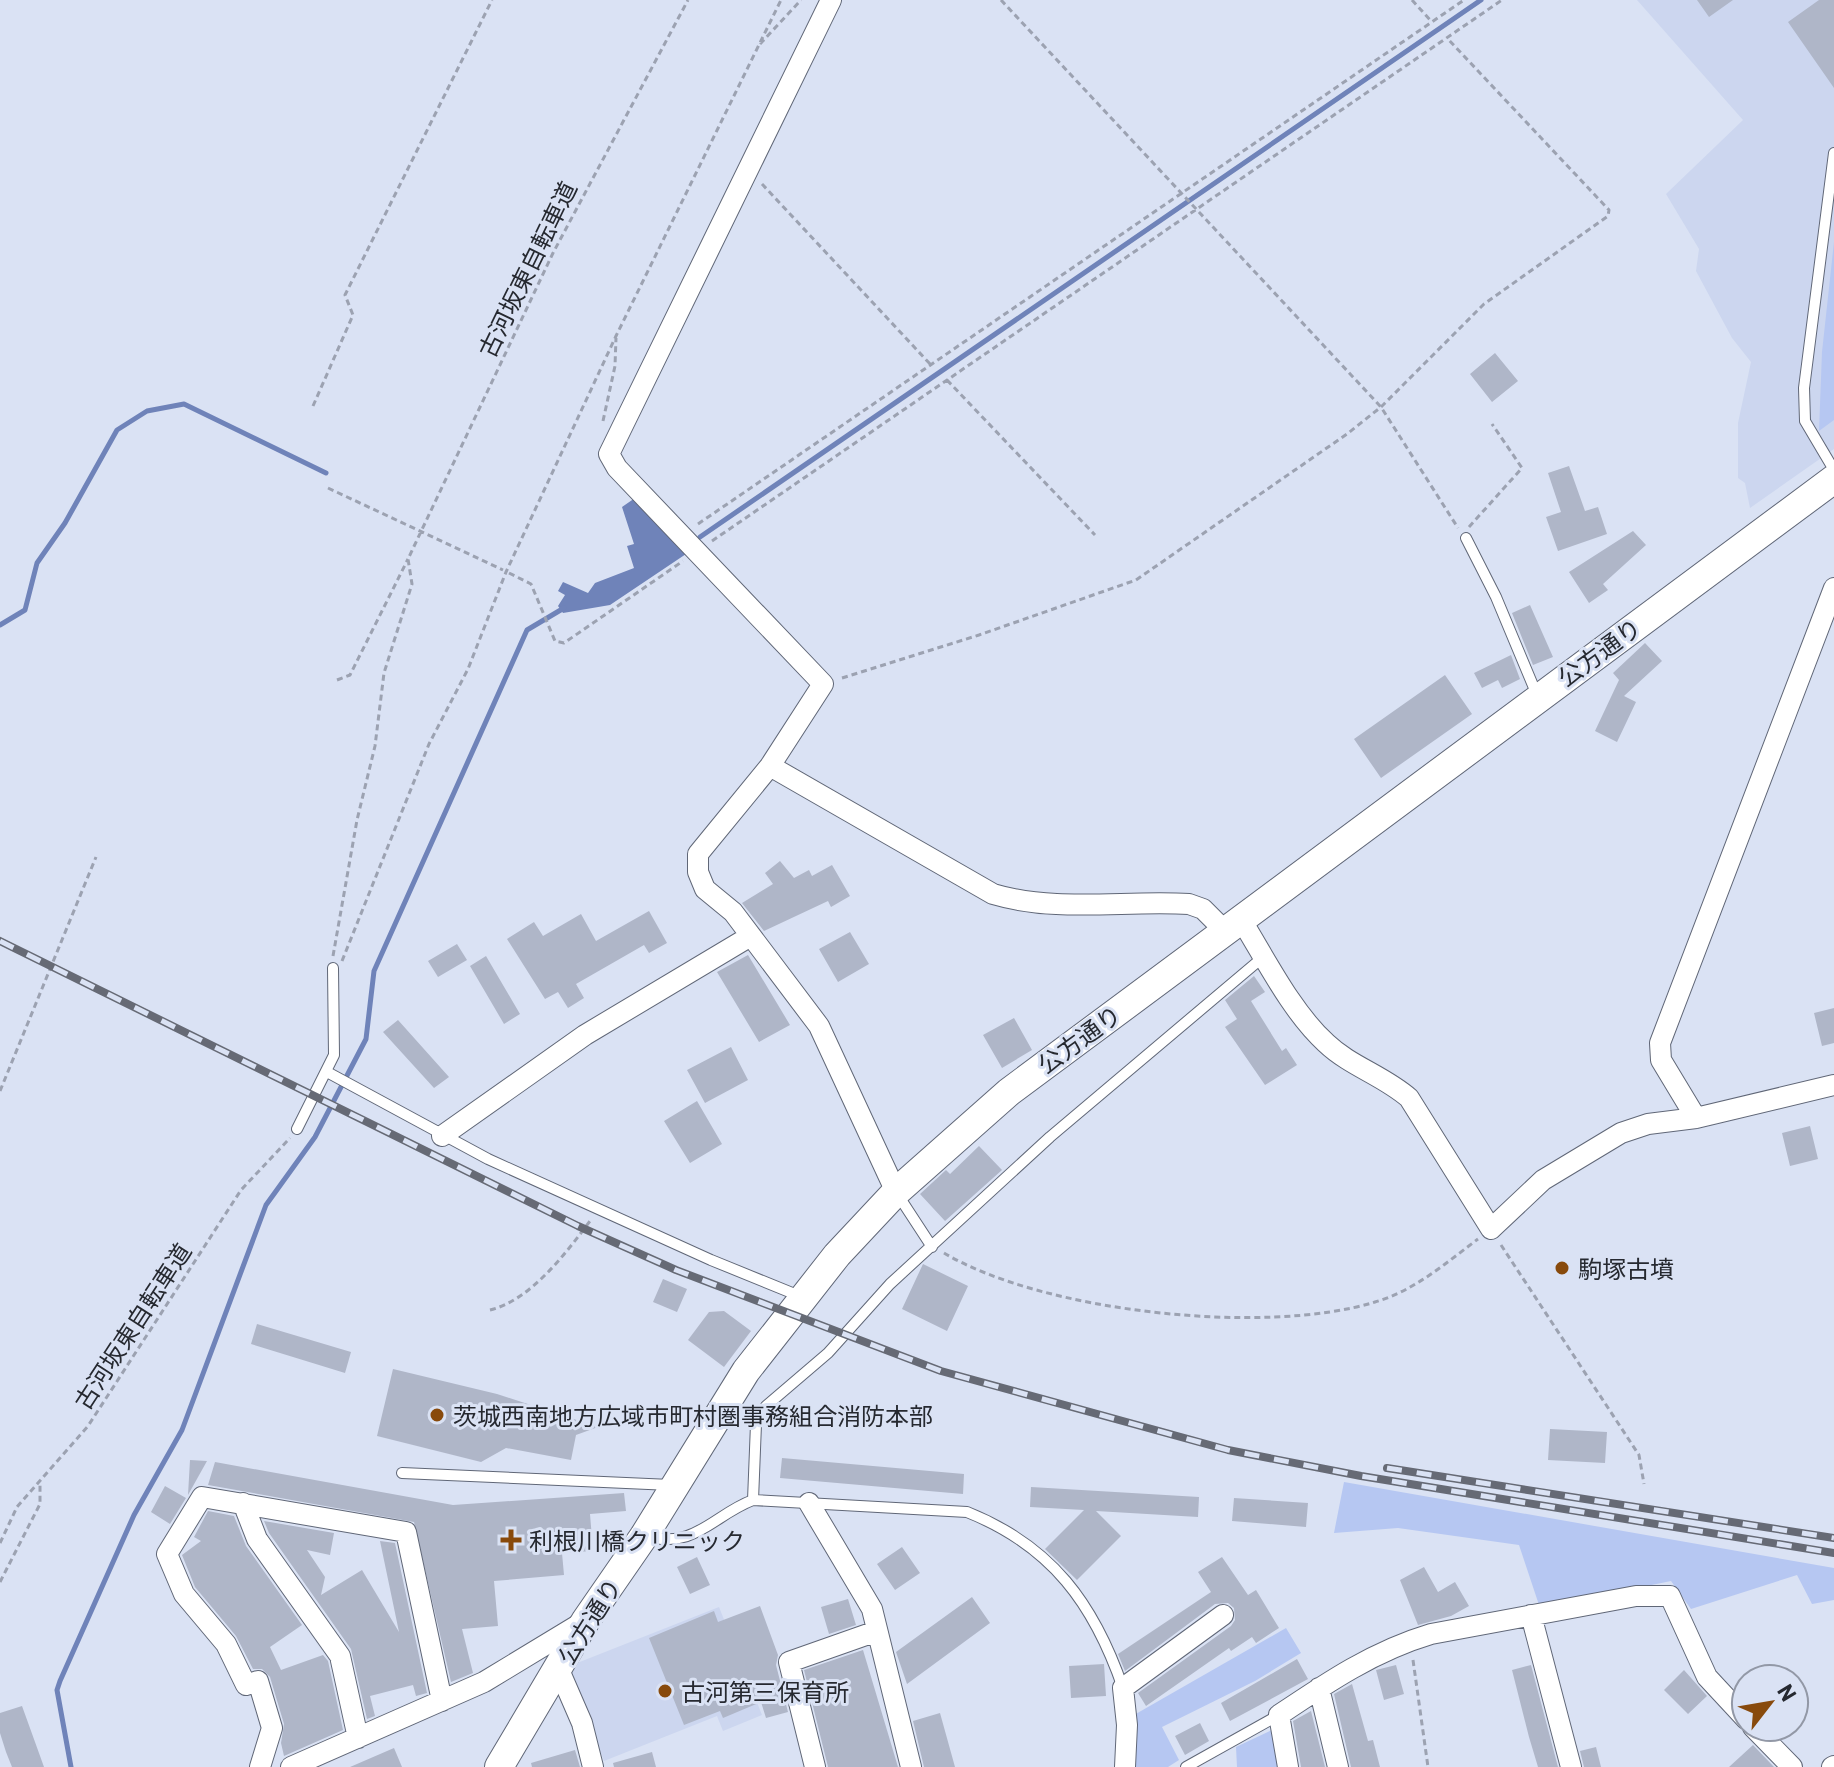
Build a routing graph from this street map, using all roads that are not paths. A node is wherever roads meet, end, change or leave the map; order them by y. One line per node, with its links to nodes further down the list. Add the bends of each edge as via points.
1 (831, 0): 8 (street, via 609,454 823,684)
2 (1834, 153): 3 (lane, via 1804,388 1805,421)
3 (1834, 470)
4 (1834, 479): 7 (street, 公方通り)
5 (1466, 538): 7 (lane)
6 (1834, 588): 15 (street, via 1660,1043 1661,1060)
7 (1538, 697): 9 (street, 公方通り)
8 (770, 766): 9 (street, via 993,894 1022,903 1189,904); 10 (street, via 698,854 705,889 733,912)
9 (1234, 927): 11 (street); 18 (street, 公方通り, via 1009,1092)
10 (749, 937): 17 (street, via 585,1035); 18 (street, via 819,1026)
11 (1262, 958): 15 (street, via 1324,1041 1409,1098 1491,1229 1543,1180 1621,1133); 19 (lane, via 1050,1137)
12 (333, 968): 13 (lane, via 336,1043)
13 (330, 1074): 16 (lane); 17 (lane)
14 (1834, 1085): 15 (street)
15 (1696, 1118)
16 (297, 1129)
17 (442, 1136): 20 (lane)
18 (896, 1192): 19 (lane); 20 (street, 公方通り)
19 (932, 1247): 23 (lane, via 890,1284 828,1353 766,1406 756,1424)
20 (803, 1298): 22 (street, 公方通り, via 746,1371)
21 (402, 1473): 22 (lane)
22 (675, 1485): 26 (street, 公方通り)
23 (753, 1500): 25 (lane); 26 (lane, via 708,1529 681,1538)
24 (243, 1503): 34 (street, via 406,1532); 37 (street, via 257,1539 340,1656); 39 (street, via 202,1497 167,1554 184,1594 226,1644 246,1685 258,1681 272,1728)
25 (809, 1503): 30 (street, via 872,1609); 32 (lane, via 967,1512 1000,1525 1072,1586 1096,1620)
26 (644, 1536): 29 (street, 公方通り)
27 (1223, 1615): 32 (street)
28 (1531, 1615): 33 (street, via 1410,1640 1359,1662); 35 (street, via 1636,1596 1670,1596 1707,1677); 49 (street)
29 (586, 1620): 31 (street, 公方通り); 34 (street, via 484,1682)
30 (877, 1631): 43 (street, via 789,1662); 44 (street)
31 (559, 1670): 41 (street, 公方通り); 42 (street, via 582,1723)
32 (1123, 1688): 45 (street)
33 (1319, 1688): 36 (street); 48 (street)
34 (442, 1701): 37 (street)
35 (1730, 1702)
36 (1279, 1715): 46 (lane); 47 (street)
37 (358, 1738): 40 (street)
38 (1769, 1743): 50 (street)
39 (260, 1767)
40 (291, 1767)
41 (499, 1767)
42 (593, 1767)
43 (815, 1767)
44 (911, 1767)
45 (1125, 1767)
46 (1186, 1767)
47 (1288, 1767)
48 (1338, 1767)
49 (1571, 1767)
50 (1792, 1767)

